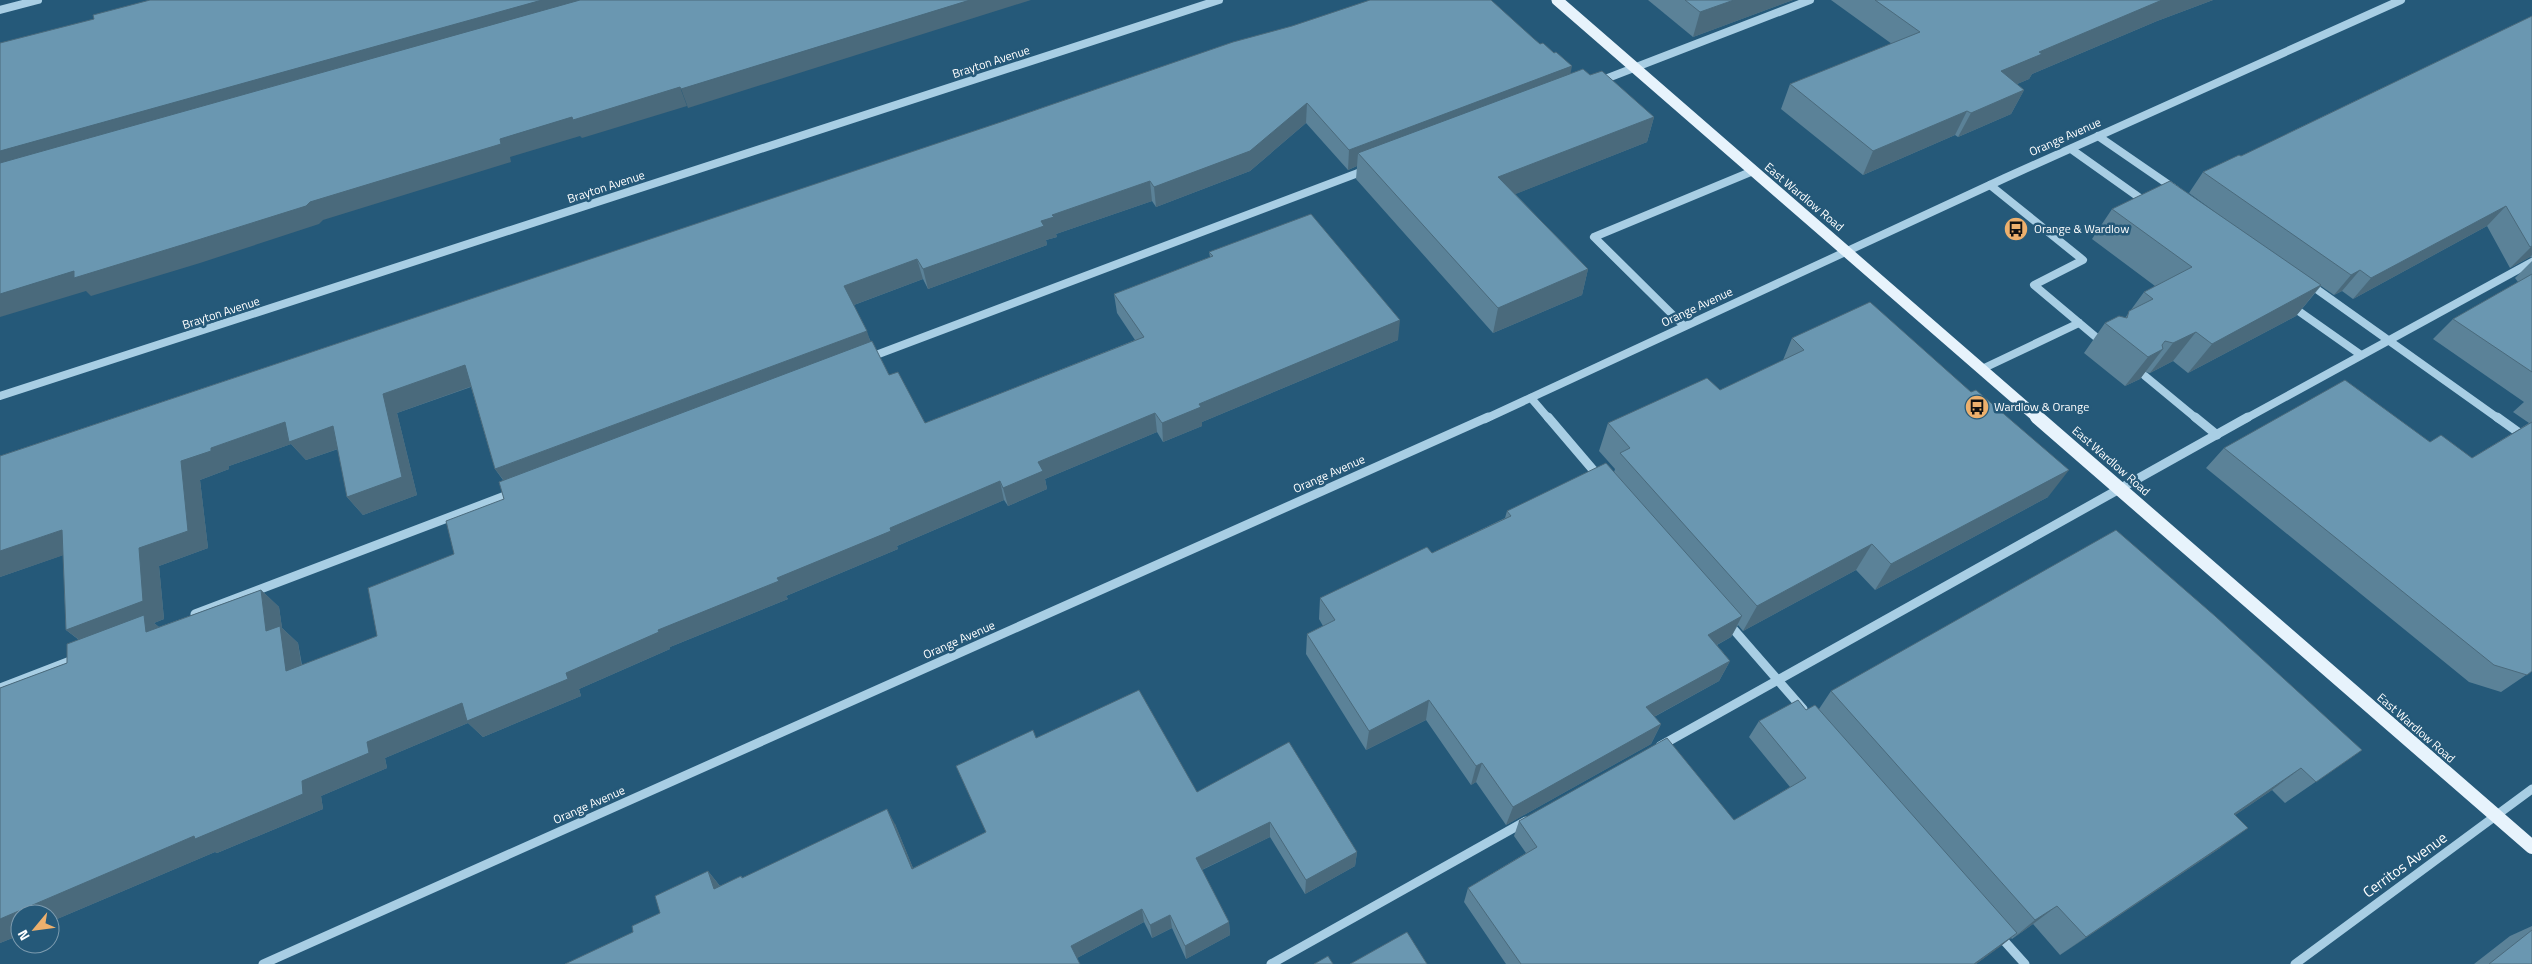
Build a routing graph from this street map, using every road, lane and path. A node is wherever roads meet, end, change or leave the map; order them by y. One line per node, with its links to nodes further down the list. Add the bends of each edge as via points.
1 (38, 0): 6 (street)
2 (1219, 0): 28 (street, Brayton Avenue)
3 (1557, 0): 7 (main road, East Wardlow Road)
4 (2401, 0): 9 (street, Orange Avenue)
5 (1805, 1): 7 (street)
6 (0, 10)
7 (1635, 68): 8 (street); 12 (main road, East Wardlow Road)
8 (1590, 85)
9 (2098, 136): 10 (street, Orange Avenue); 14 (street)
10 (2071, 149): 13 (street, Orange Avenue); 15 (street)
11 (1376, 166): 25 (street)
12 (1753, 171): 16 (main road, East Wardlow Road); 21 (street, via 1594,237)
13 (1990, 185): 16 (street, Orange Avenue); 20 (street, via 2083,260 2034,286)
14 (2178, 192)
15 (2152, 206)
16 (1849, 252): 21 (street, Orange Avenue); 26 (main road, East Wardlow Road)
17 (2532, 262): 22 (street)
18 (2297, 275): 22 (street)
19 (2281, 298): 24 (street)
20 (2079, 323): 23 (street); 26 (street)
21 (1684, 326): 29 (street, Orange Avenue)
22 (2389, 341): 24 (street); 31 (street)
23 (2104, 343)
24 (2361, 356): 30 (street)
25 (856, 363)
26 (1982, 368): 33 (main road, East Wardlow Road)
27 (2144, 376): 30 (street)
28 (0, 396)
29 (1530, 398): 32 (street); 47 (street, Orange Avenue)
30 (2217, 435): 33 (street)
31 (2532, 442)
32 (1608, 487)
33 (2120, 487): 38 (street); 44 (main road, East Wardlow Road)
34 (521, 490): 36 (street)
35 (1719, 613): 38 (street)
36 (186, 617)
37 (84, 656): 39 (street)
38 (1778, 679): 40 (street); 41 (street)
39 (0, 688)
40 (1810, 717)
41 (1649, 752)
42 (2532, 789): 44 (street, Cerritos Avenue)
43 (1537, 814): 48 (street)
44 (2496, 816): 45 (main road, East Wardlow Road); 50 (street, Cerritos Avenue)
45 (2532, 847)
46 (1992, 926): 49 (street)
47 (263, 964)
48 (1271, 964)
49 (2024, 964)
50 (2295, 964)

